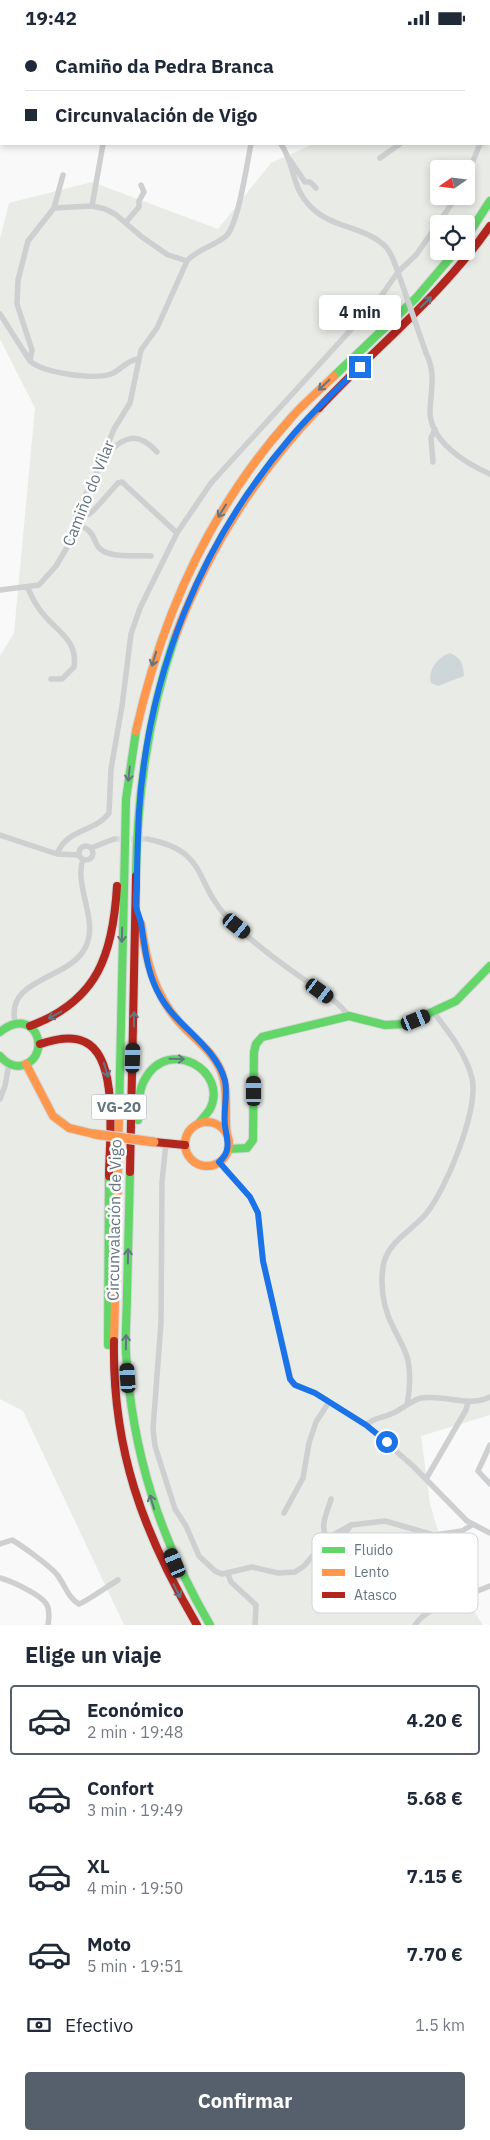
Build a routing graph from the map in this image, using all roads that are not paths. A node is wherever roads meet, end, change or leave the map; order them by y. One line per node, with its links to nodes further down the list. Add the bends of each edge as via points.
1 (103, 145): 14 (street)
2 (251, 145): 20 (street, via 234,227 224,238 193,254)
3 (282, 145): 7 (street)
4 (399, 145): 6 (street)
5 (480, 145): 8 (street)
6 (380, 158)
7 (290, 160): 11 (street, via 305,181); 21 (street, via 297,189 314,210 385,247 395,261)
8 (473, 160)
9 (63, 175): 15 (street)
10 (141, 185): 16 (street, via 144,191 140,207)
11 (316, 188)
12 (490, 201): 17 (main road)
13 (451, 205): 21 (street)
14 (92, 206): 15 (street); 16 (street, via 105,209)
15 (54, 208): 24 (street, via 28,241 18,280 17,304 32,350)
16 (126, 222): 20 (street, via 168,255)
17 (475, 224)
18 (490, 226): 44 (main road, Circunvalación de Vigo / VG-20, one-way to 18, via 140,795 148,735 165,665 179,623 204,567 221,535 291,437 435,294)
19 (448, 260): 37 (main road, Circunvalación de Vigo / VG-20, one-way to 37, via 416,298 291,419 246,474 218,517 184,582 159,643 132,749)
20 (187, 261): 23 (street, via 157,328 141,349)
21 (399, 275): 25 (street, bridge, via 434,378 430,411); 32 (street, via 211,483)
22 (0, 314): 24 (street)
23 (138, 359): 24 (street, via 112,373 96,377 43,369); 27 (street, Camiño do Vilar, via 130,403)
24 (30, 361)
25 (435, 429): 28 (street, via 431,438); 29 (street, via 456,454)
26 (157, 452): 27 (street, via 148,441 133,438 115,445 105,455)
27 (103, 453): 30 (street, Camiño do Vilar)
28 (433, 462)
29 (490, 474)
30 (77, 517): 31 (street, Camiño do Vilar); 32 (street, via 89,514 122,482)
31 (76, 524): 33 (street, via 90,531 102,550 113,555); 34 (street, Camiño do Vilar, via 72,539 56,566 39,585)
32 (177, 533): 42 (street, via 143,601 131,634 111,769 109,813 99,823 75,833)
33 (152, 556)
34 (28, 588): 35 (street, Camiño do Vilar); 36 (street, via 37,606 74,649 74,667 62,679)
35 (0, 590)
36 (51, 679)
37 (126, 799): 49 (main road, one-way to 49, via 120,821 112,932 102,965 77,1000 57,1015); 67 (main road, Circunvalación de Vigo / VG-20, one-way to 67, via 114,1348)
38 (0, 835): 42 (street)
39 (114, 839): 41 (street)
40 (147, 839): 47 (street, via 166,842 184,853 229,919)
41 (91, 848): 43 (street, via 83,847); 43 (street, via 92,857)
42 (57, 854): 43 (street)
43 (81, 857): 48 (street, via 80,879 89,930 83,951 70,966 21,992 14,1005)
44 (136, 906): 57 (main road, via 148,967 160,996 221,1069 225,1082); 62 (main road, Circunvalación de Vigo / VG-20, one-way to 44)
45 (490, 967): 46 (main road, via 456,1001)
46 (434, 1013): 47 (main road, via 398,1025); 66 (street, via 469,1068 473,1095 457,1152 439,1196 423,1217 392,1245 384,1261 382,1281 386,1308 405,1351 409,1369)
47 (349, 1016): 60 (main road, via 273,1033 259,1040 253,1058 253,1140 247,1148)
48 (15, 1022): 49 (main road); 50 (main road)
49 (30, 1026): 51 (main road, via 36,1031)
50 (0, 1031)
51 (40, 1044): 54 (main road, via 36,1057); 67 (main road, one-way to 67, via 66,1037 91,1045 101,1057 109,1080 107,1336 111,1395)
52 (0, 1056): 53 (main road)
53 (10, 1064): 54 (main road); 55 (street)
54 (26, 1064): 58 (main road, bridge, via 53,1116 69,1128)
55 (0, 1099)
56 (198, 1124): 57 (main road, via 208,1122 217,1125); 59 (main road, via 188,1135); 62 (main road, one-way to 56, via 135,1188 141,1089 149,1072 158,1063 172,1058 184,1059 196,1063 207,1074 213,1088 212,1104)
57 (227, 1135): 60 (main road)
58 (166, 1143): 59 (main road); 84 (street, via 162,1182 161,1322 153,1437 171,1500 199,1557 215,1571)
59 (185, 1145): 61 (main road, via 195,1163 207,1166)
60 (228, 1149): 61 (main road)
61 (219, 1162): 64 (street, via 250,1197 258,1213 262,1256 290,1379 295,1385)
62 (130, 1207): 92 (main road, Circunvalación de Vigo / VG-20, one-way to 62, via 191,1596 159,1525 142,1471 133,1424 126,1351)
63 (490, 1397): 65 (street)
64 (329, 1402): 68 (street); 73 (street, via 316,1422 303,1478)
65 (468, 1402): 66 (street, via 424,1398); 70 (street, via 466,1411)
66 (407, 1405): 68 (street)
67 (117, 1416): 91 (main road, Circunvalación de Vigo / VG-20, one-way to 91, via 126,1461 148,1531)
68 (366, 1425): 70 (street)
69 (490, 1445): 71 (street, via 478,1467 480,1476)
70 (426, 1479): 75 (street)
71 (490, 1484)
72 (331, 1499): 76 (street)
73 (284, 1513)
74 (351, 1525): 77 (street); 78 (street); 79 (street, via 385,1521)
75 (472, 1525): 80 (street, via 462,1531); 81 (street)
76 (324, 1533)
77 (337, 1533)
78 (346, 1533)
79 (427, 1533)
80 (448, 1533)
81 (490, 1533)
82 (0, 1544): 86 (street, via 12,1540 33,1554 58,1575 68,1594 79,1604)
83 (312, 1557): 84 (street, via 295,1572 278,1573 252,1567)
84 (228, 1574): 93 (street, via 231,1582 256,1605)
85 (0, 1577): 90 (street, via 44,1601 48,1609)
86 (118, 1580)
87 (490, 1586): 88 (street)
88 (478, 1591)
89 (428, 1613): 94 (street)
90 (48, 1625)
91 (197, 1625)
92 (210, 1625)
93 (254, 1625)
94 (415, 1625)

